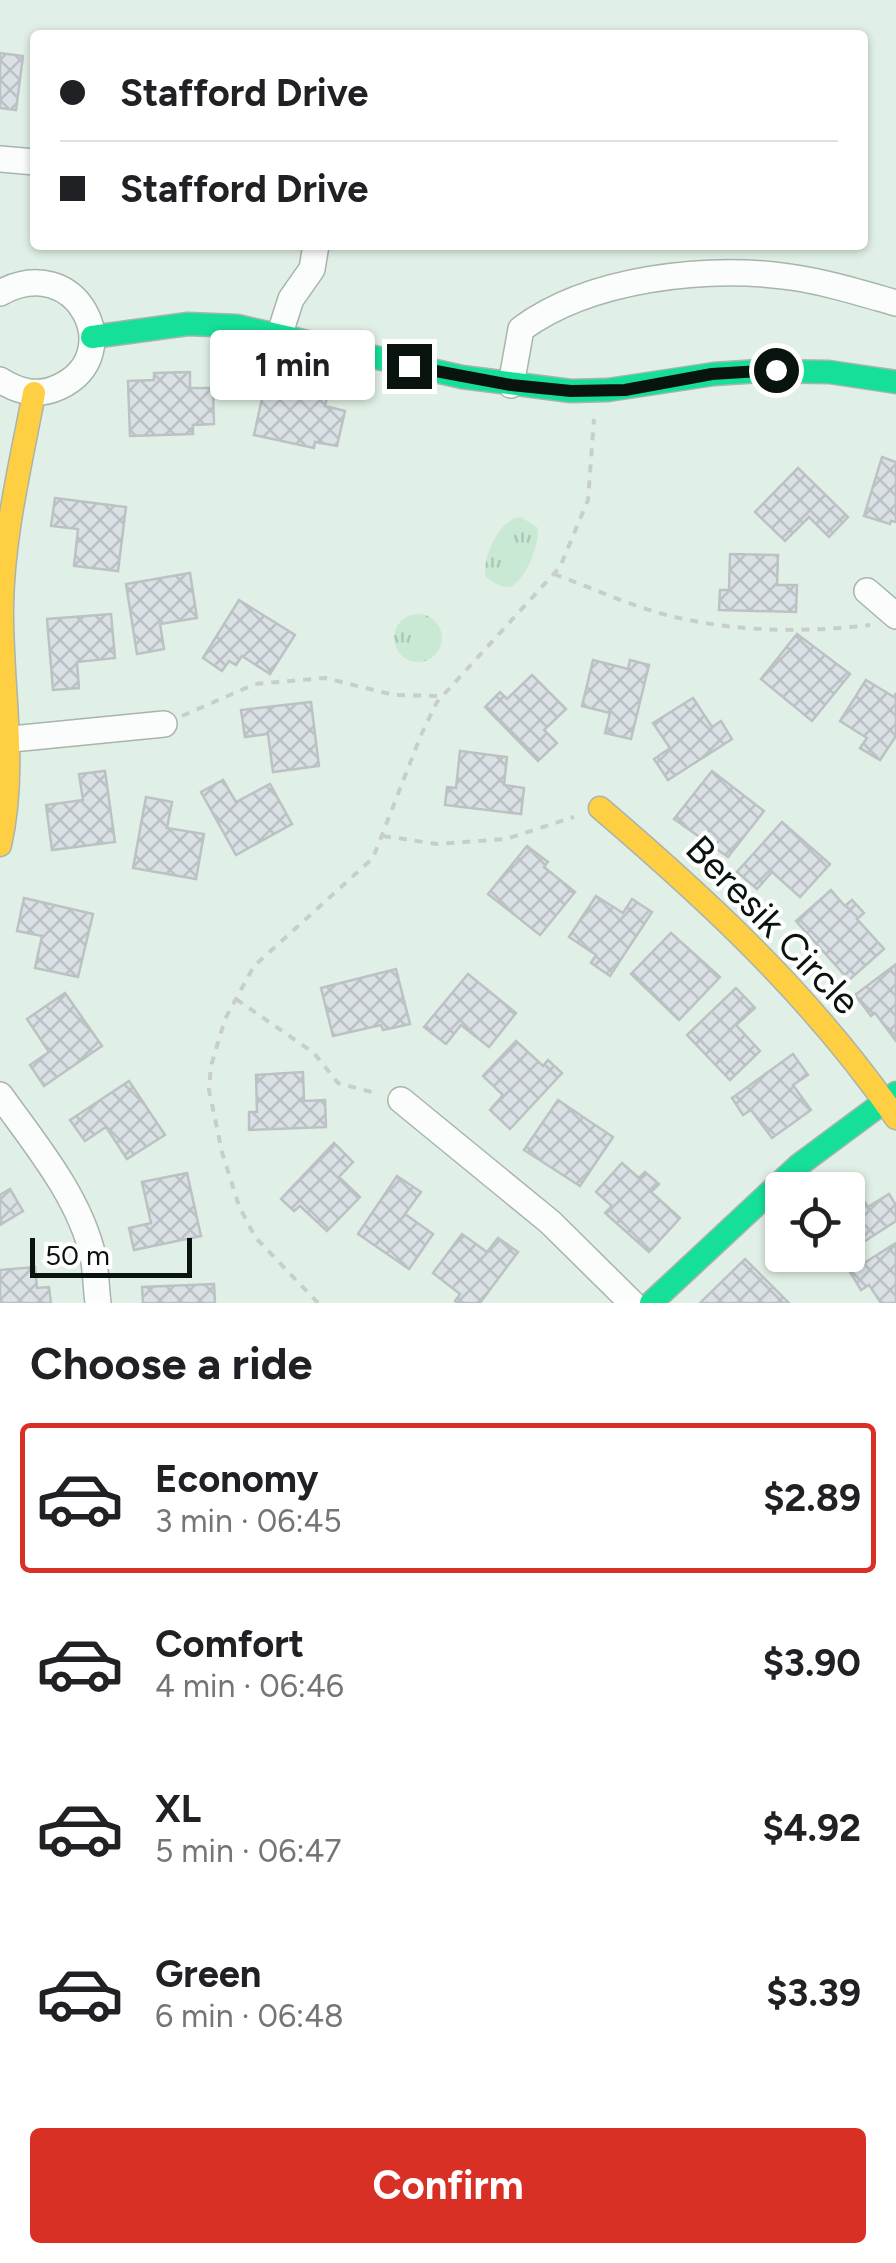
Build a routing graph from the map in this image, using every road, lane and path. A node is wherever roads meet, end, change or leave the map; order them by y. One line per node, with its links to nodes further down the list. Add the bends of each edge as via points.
1 (0, 159): 2 (street)
2 (30, 162)
3 (315, 250): 6 (street)
4 (0, 293): 7 (street, via 16,284 52,283 81,304)
5 (896, 303): 10 (street, via 834,285 753,274 613,288 521,329)
6 (280, 333): 7 (street, via 220,324); 10 (street)
7 (92, 337): 12 (street, via 89,355 68,383)
8 (0, 380): 12 (street)
9 (896, 382): 11 (street, via 776,370)
10 (511, 385): 11 (street)
11 (597, 391): 13 (path, via 588,500)
12 (34, 393): 18 (street, via 4,578)
13 (554, 574): 15 (path, via 667,615 741,629 807,632); 16 (path)
14 (867, 591): 15 (street)
15 (887, 620)
16 (443, 696): 17 (path, via 394,695 325,678 255,684); 20 (path, via 420,734)
17 (164, 724): 18 (street)
18 (12, 738): 21 (street, via 12,789)
19 (600, 808): 20 (path, via 506,839 438,844); 25 (street, Beresik Circle, via 748,940)
20 (383, 836): 22 (path, via 373,858 254,966)
21 (0, 845)
22 (236, 999): 24 (path, via 314,1053 338,1082); 27 (path, via 220,1035 209,1090 222,1152 256,1237)
23 (0, 1095): 26 (street, via 76,1214 92,1255)
24 (400, 1100): 28 (street, via 550,1222)
25 (892, 1104): 29 (street, via 803,1162)
26 (98, 1303)
27 (318, 1303)
28 (632, 1303)
29 (651, 1303)

